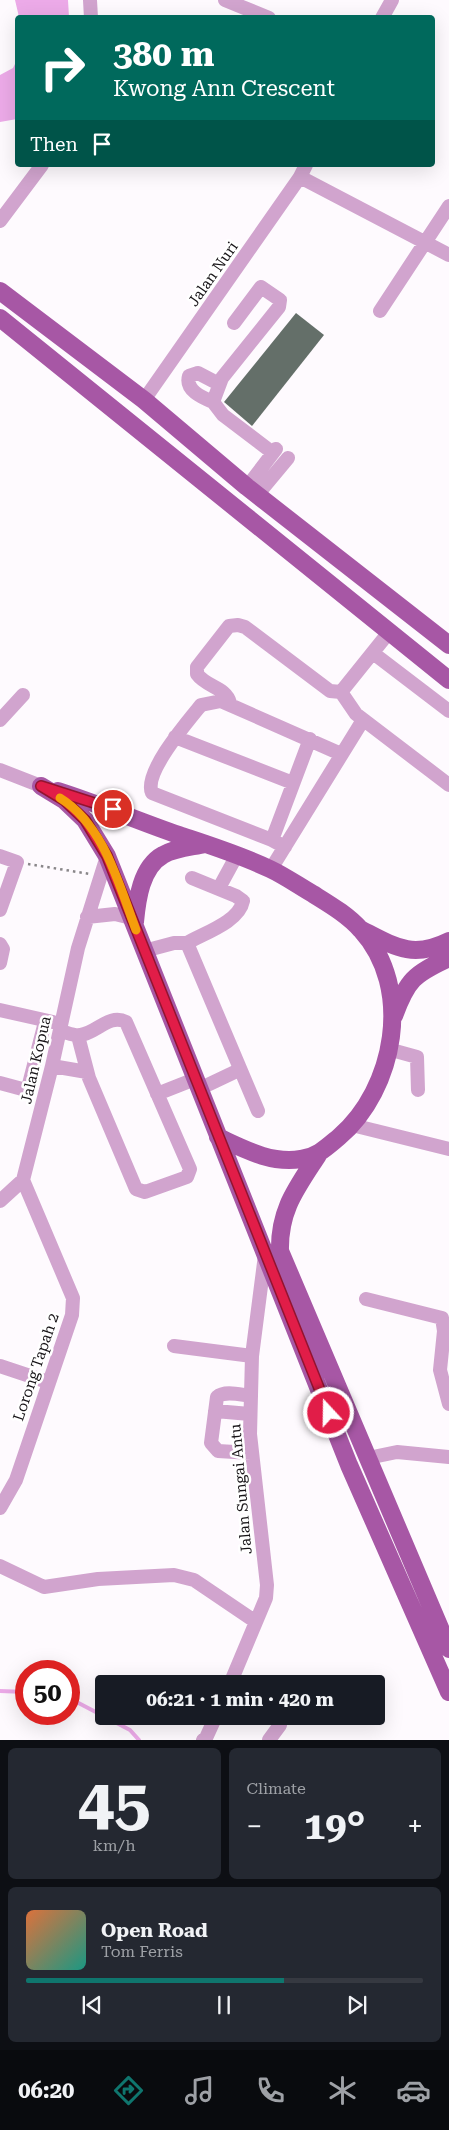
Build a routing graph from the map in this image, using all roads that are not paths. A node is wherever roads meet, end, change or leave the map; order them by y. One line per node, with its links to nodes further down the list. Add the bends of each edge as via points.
1 (90, 0): 4 (street)
2 (392, 0): 6 (street)
3 (228, 1): 5 (street)
4 (91, 15)
5 (263, 15)
6 (384, 15)
7 (40, 167): 10 (street)
8 (303, 171): 11 (street); 18 (street, Jalan Nuri)
9 (449, 206): 11 (street)
10 (0, 221)
11 (427, 242): 12 (street); 14 (street)
12 (449, 255)
13 (0, 291): 18 (main road)
14 (380, 311)
15 (0, 318): 22 (main road)
16 (234, 323): 17 (street, via 260,287 280,300 279,307)
17 (219, 384): 19 (street); 19 (street, via 198,372 189,376 187,381 196,394)
18 (144, 400): 21 (main road)
19 (213, 402): 21 (street, via 223,415 275,451)
20 (288, 458): 21 (street)
21 (252, 490): 23 (main road)
22 (390, 631): 24 (street); 25 (main road)
23 (449, 645)
24 (373, 653): 26 (street); 29 (street)
25 (449, 680)
26 (341, 692): 28 (street, via 330,691 238,625 229,626 197,667 203,683 223,691); 31 (street)
27 (23, 695): 30 (street)
28 (230, 704): 32 (street, via 212,701 200,705); 33 (street)
29 (449, 711)
30 (0, 720)
31 (363, 720): 34 (street); 38 (street)
32 (175, 737): 36 (street); 39 (street, via 150,784 152,792)
33 (310, 739): 34 (street); 36 (street)
34 (342, 754): 41 (street)
35 (0, 770): 37 (street)
36 (293, 783): 39 (street)
37 (41, 786): 40 (main road); 44 (main road, via 64,800 85,820)
38 (449, 786)
39 (272, 840): 41 (street)
40 (207, 844): 42 (main road); 50 (main road, via 161,856 137,896)
41 (284, 847): 45 (street)
42 (237, 855): 45 (main road); 47 (street)
43 (0, 856): 48 (street, via 17,862)
44 (107, 856): 49 (street, Jalan Kopua); 50 (main road)
45 (271, 870): 51 (main road, via 335,908)
46 (192, 878): 47 (street)
47 (219, 888): 53 (street, via 242,899 242,909)
48 (0, 910)
49 (88, 917): 50 (street, via 115,914); 61 (street, Jalan Kopua)
50 (133, 922): 55 (main road)
51 (362, 930): 52 (main road, via 407,950 425,951); 59 (main road, via 381,964)
52 (449, 940)
53 (187, 943): 55 (street, via 174,942); 65 (street)
54 (0, 944): 57 (street, via 3,949)
55 (144, 951): 68 (main road)
56 (449, 958): 59 (main road, via 428,968 409,983)
57 (0, 964)
58 (0, 1010): 60 (street)
59 (394, 1017): 63 (main road)
60 (45, 1022): 61 (street); 67 (street, via 27,1089)
61 (60, 1026): 62 (street); 64 (street, Jalan Kopua)
62 (78, 1036): 66 (street); 70 (street, via 111,1020 126,1022)
63 (388, 1050): 69 (street, via 417,1057); 72 (main road, via 372,1098)
64 (52, 1066): 66 (street); 76 (street, Jalan Kopua)
65 (239, 1070): 68 (street); 71 (street)
66 (87, 1072): 70 (street, via 133,1183 145,1192 187,1177 190,1169)
67 (0, 1083)
68 (197, 1084): 70 (street); 73 (main road)
69 (418, 1090)
70 (157, 1094)
71 (258, 1112)
72 (352, 1125): 74 (street); 75 (main road)
73 (218, 1138): 75 (main road, via 269,1158 301,1159); 78 (main road)
74 (449, 1150)
75 (318, 1155): 90 (main road, via 283,1215 280,1252)
76 (23, 1180): 77 (street); 83 (street, Lorong Tapah 2, via 73,1298 72,1315)
77 (0, 1201)
78 (264, 1255): 81 (street, Jalan Sungai Antu); 96 (main road, via 349,1465)
79 (366, 1299): 85 (street, via 442,1318 440,1370)
80 (174, 1346): 81 (street)
81 (252, 1356): 84 (street, Jalan Sungai Antu)
82 (0, 1366): 83 (street)
83 (48, 1382): 91 (street, Lorong Tapah 2, via 16,1480)
84 (251, 1396): 86 (street, via 221,1394 217,1398); 87 (street, Jalan Sungai Antu)
85 (449, 1404)
86 (215, 1412): 87 (street); 88 (street, via 211,1443 214,1448)
87 (250, 1414): 88 (street, Jalan Sungai Antu)
88 (251, 1453): 93 (street, Jalan Sungai Antu, via 267,1585 266,1598)
89 (449, 1457): 90 (street, via 397,1452)
90 (368, 1458): 94 (main road)
91 (0, 1508)
92 (0, 1566): 93 (street, via 44,1587 98,1579 174,1575 194,1580)
93 (256, 1622): 95 (street, Jalan Sungai Antu)
94 (449, 1649)
95 (234, 1675)
96 (449, 1692)
97 (212, 1725): 99 (street)
98 (279, 1725): 100 (street)
99 (206, 1739)
100 (269, 1740)

